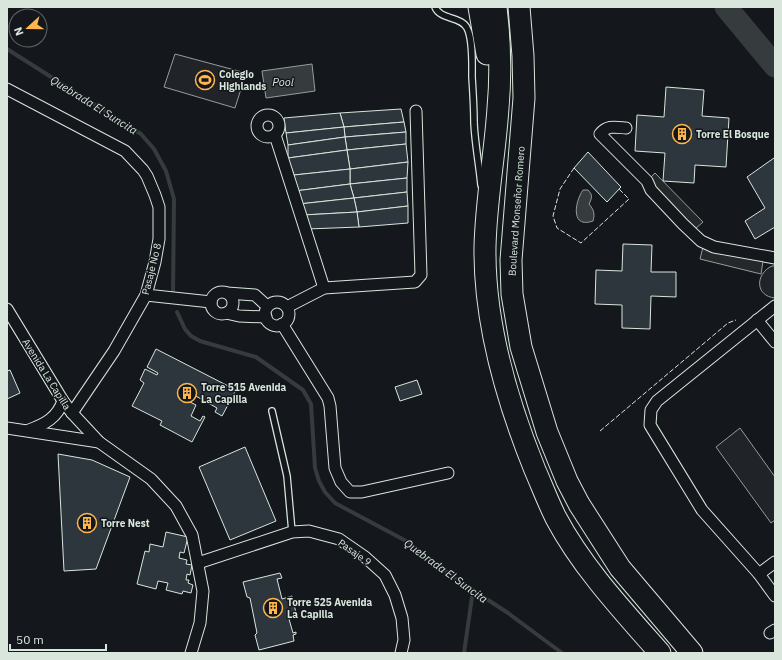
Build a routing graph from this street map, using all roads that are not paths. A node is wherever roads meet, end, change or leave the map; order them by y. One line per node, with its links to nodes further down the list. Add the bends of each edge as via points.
1 (435, 7): 8 (lane, via 442,15 463,22 468,28)
2 (518, 7): 39 (highway, Boulevard Monseñor Romero, via 524,98 510,260 512,294 521,347 549,438 579,504 620,568)
3 (491, 8): 10 (highway, via 488,65 494,145)
4 (7, 89): 14 (street, Pasaje No 8, via 125,151 143,170 155,195 159,211 159,239)
5 (416, 111): 12 (street, via 421,275 414,282)
6 (626, 128): 11 (street, via 610,126 600,134 647,181 651,190 682,224 701,241 714,247)
7 (275, 135): 12 (street)
8 (481, 192)
9 (482, 199): 10 (lane)
10 (485, 246): 38 (highway, via 488,302 499,357 517,422 541,485 556,518 574,546 626,615)
11 (775, 258)
12 (324, 288): 17 (street)
13 (227, 293): 15 (street, via 216,293); 18 (street, via 255,295); 20 (street, via 232,298 233,305)
14 (146, 295): 15 (street); 26 (street, Pasaje No 8, via 114,351)
15 (211, 302): 20 (street, via 216,312)
16 (775, 306): 21 (street)
17 (287, 307): 18 (street, via 282,302 274,302); 22 (street, via 289,316)
18 (266, 312): 20 (street, via 239,316); 22 (street, via 270,324)
19 (8, 313): 24 (street, Avenida La Capilla)
20 (226, 313)
21 (757, 320): 23 (street); 34 (street, via 657,401 651,410 650,424 702,510)
22 (282, 324): 30 (street, via 328,398 335,468 350,492 362,492)
23 (775, 342)
24 (63, 401): 26 (street, Avenida La Capilla); 28 (street, via 50,421)
25 (272, 411): 31 (lane, via 287,476)
26 (72, 414): 29 (street, Avenida La Capilla)
27 (7, 428): 28 (street)
28 (29, 430): 29 (street)
29 (99, 442): 33 (street, Avenida La Capilla, via 151,479 176,506 192,535)
30 (448, 474)
31 (292, 532): 33 (street, Pasaje 9); 37 (street, Pasaje 9, via 309,532 339,539 386,575 396,595 402,618 404,640)
32 (775, 562): 34 (street)
33 (198, 563): 36 (street, Avenida La Capilla, via 203,591 200,623)
34 (759, 574): 35 (street)
35 (775, 596)
36 (191, 653)
37 (401, 653)
38 (660, 653)
39 (692, 653)

